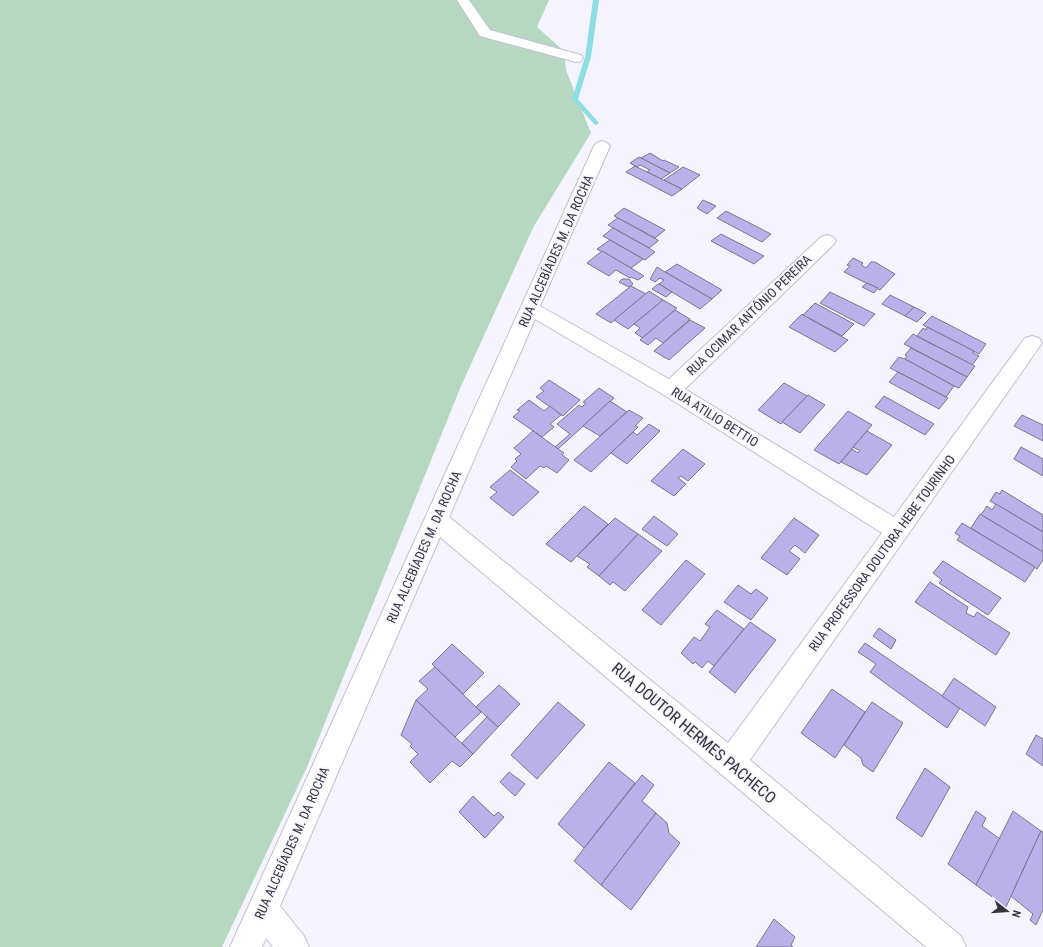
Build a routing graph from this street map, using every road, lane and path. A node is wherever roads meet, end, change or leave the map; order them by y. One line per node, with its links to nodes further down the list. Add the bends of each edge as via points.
1 (462, 0): 2 (street, via 484,33)
2 (576, 58)
3 (602, 146): 5 (street, RUA ALCEBÍADES M. DA ROCHA)
4 (827, 241): 7 (street, RUA OCIMAR ANTÔNIO PEREIRA)
5 (530, 308): 7 (street, RUA ATILIO BETTIO); 8 (street, RUA ALCEBÍADES M. DA ROCHA)
6 (1032, 343): 9 (street, RUA PROFESSORA DOUTORA HEBE TOURINHO)
7 (671, 390): 9 (street, RUA ATILIO BETTIO)
8 (436, 520): 10 (street, RUA DOUTOR HERMES PACHECO); 11 (street, RUA ALCEBÍADES M. DA ROCHA)
9 (898, 531): 10 (street, RUA PROFESSORA DOUTORA HEBE TOURINHO)
10 (731, 763): 14 (street, RUA DOUTOR HERMES PACHECO)
11 (263, 909): 12 (street, RUA ALCEBÍADES M. DA ROCHA); 13 (street)
12 (246, 947)
13 (293, 947)
14 (950, 947)

